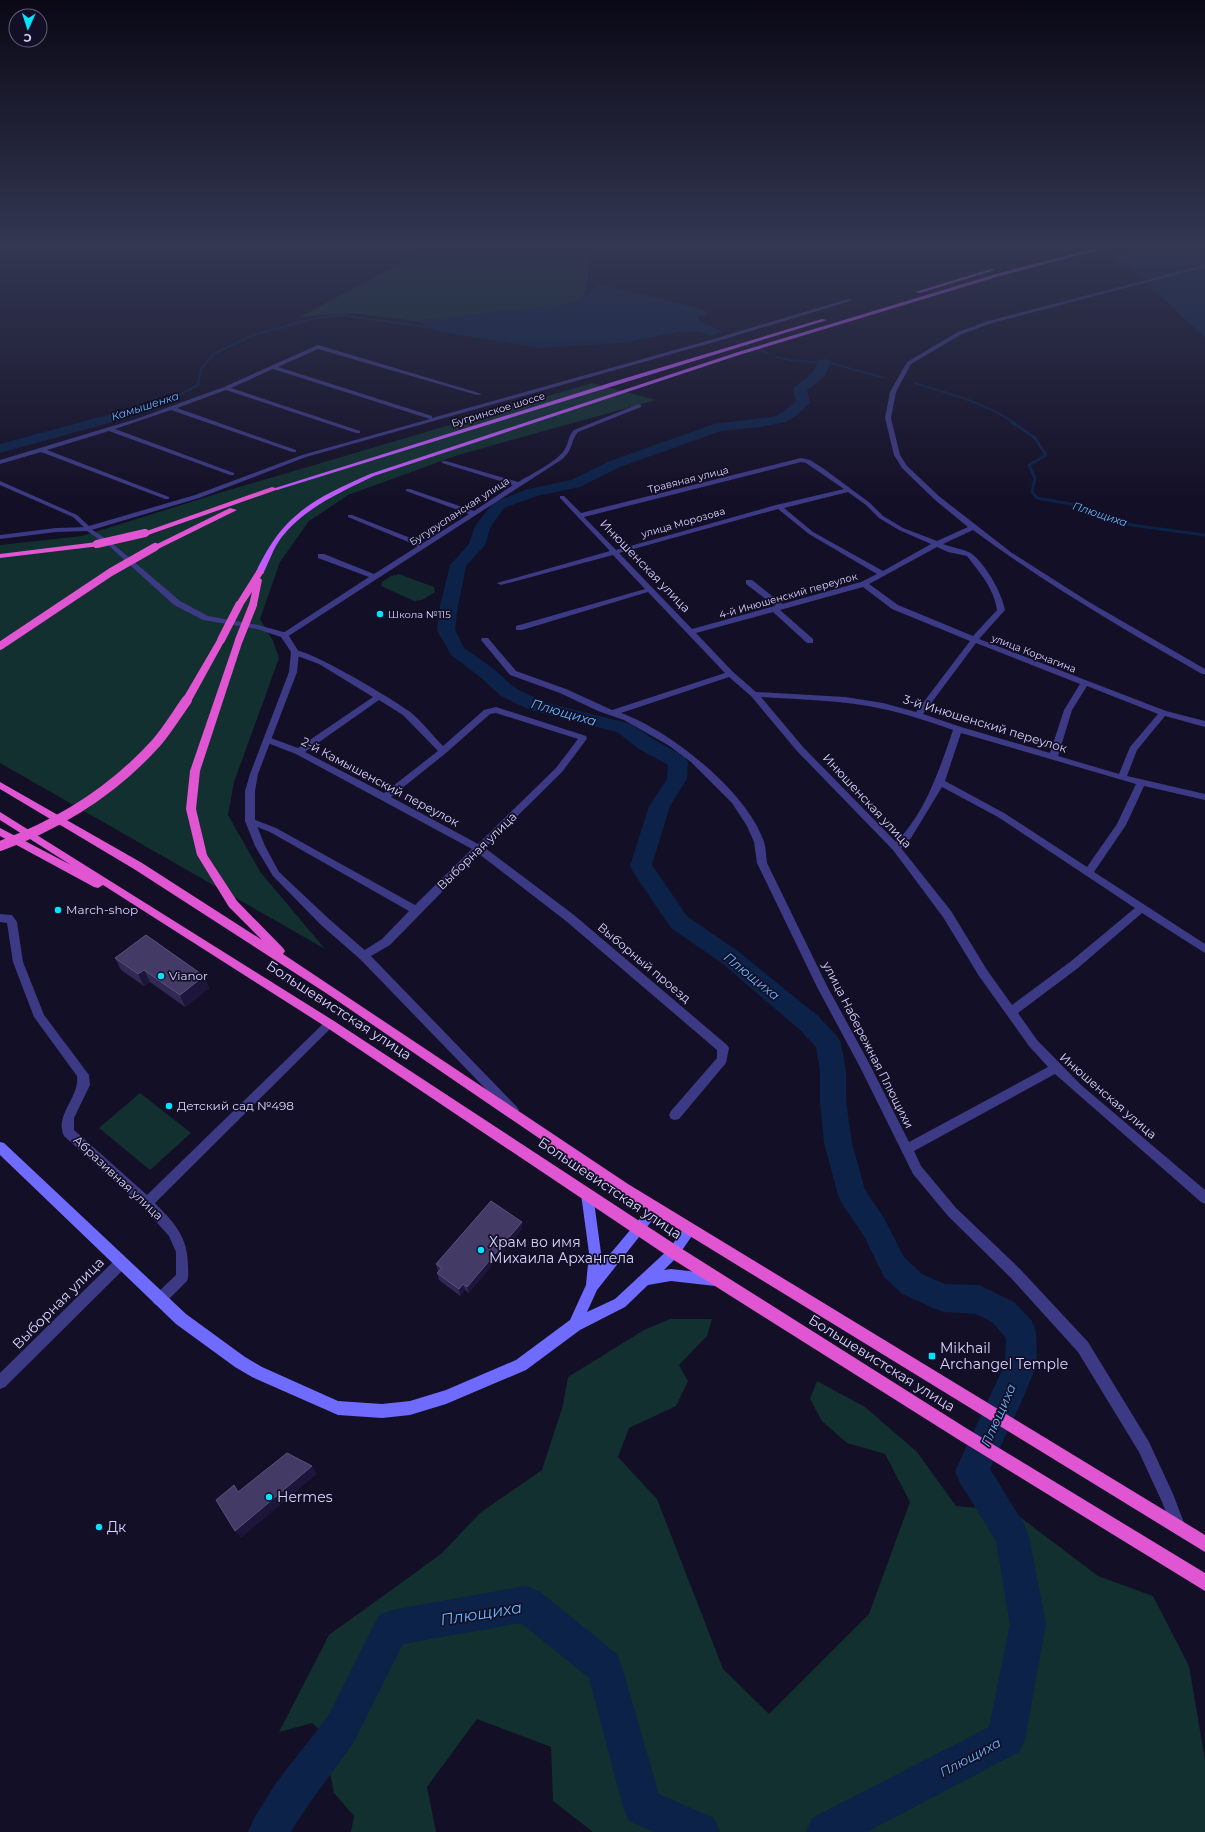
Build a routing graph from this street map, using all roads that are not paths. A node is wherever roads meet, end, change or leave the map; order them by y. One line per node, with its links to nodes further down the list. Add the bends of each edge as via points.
1 (748, 330): 30 (street, via 304,456 242,481)
2 (789, 330): 20 (main road, Бугринское шоссе)
3 (815, 330): 37 (main road, via 372,475 332,493 304,511 282,534)
4 (966, 330): 29 (street, via 909,363 894,392 888,418 897,455 904,467)
5 (273, 367): 6 (street); 7 (street, via 318,347); 10 (street)
6 (226, 388): 9 (street); 12 (street)
7 (479, 394)
8 (639, 406): 19 (street, Бугурусланская улица, via 576,431 569,441 565,454)
9 (171, 408): 11 (street); 14 (street)
10 (430, 417)
11 (109, 429): 13 (street); 17 (street)
12 (358, 432)
13 (40, 449): 15 (street); 24 (street)
14 (294, 451)
15 (0, 462)
16 (444, 462): 19 (street)
17 (232, 474)
18 (0, 483): 30 (street, via 75,516)
19 (519, 485): 26 (street, Бугурусланская улица)
20 (275, 489): 35 (highway, bridge, via 145,533 97,544); 51 (highway, bridge, via 155,547 111,572)
21 (408, 490): 26 (street)
22 (848, 490): 25 (street, улица Морозова); 28 (street, Травяная улица, via 808,461 801,460); 32 (street, via 901,529)
23 (562, 497): 28 (street, Инюшенская улица)
24 (167, 498)
25 (778, 506): 34 (street, улица Морозова); 38 (street, via 810,533)
26 (474, 513): 33 (street, Бугурусланская улица)
27 (350, 516): 33 (street)
28 (579, 516): 34 (street, Инюшенская улица)
29 (973, 527): 32 (street, 4-й Инюшенский переулок); 53 (street, via 1064,591)
30 (88, 529): 31 (street); 47 (street, via 110,544 177,603 206,618 258,627)
31 (0, 537)
32 (937, 544): 38 (street, 4-й Инюшенский переулок); 49 (street, via 969,554 1001,603 1001,610)
33 (424, 546): 39 (street, Бугурусланская улица)
34 (614, 553): 41 (street, улица Морозова); 43 (street, Инюшенская улица)
35 (0, 556)
36 (320, 556): 39 (street)
37 (260, 572): 76 (highway, bridge, via 187,700 157,742 120,778 71,814 20,840); 86 (highway, bridge, via 253,605 238,640 196,771 191,809 202,855 233,904)
38 (881, 573): 42 (street, 4-й Инюшенский переулок)
39 (375, 577): 47 (street, Бугурусланская улица)
40 (749, 582): 44 (street)
41 (501, 583)
42 (864, 584): 44 (street, 4-й Инюшенский переулок); 49 (street, улица Корчагина, via 895,607)
43 (648, 590): 45 (street); 46 (street, Инюшенская улица)
44 (778, 608): 46 (street, 4-й Инюшенский переулок); 50 (street)
45 (519, 628)
46 (691, 632): 54 (street, Инюшенская улица)
47 (284, 635): 52 (street)
48 (484, 640): 58 (street, улица Набережная Плющихи, via 513,673 563,691)
49 (974, 640): 55 (street, улица Корчагина); 60 (street)
50 (810, 641)
51 (0, 646)
52 (295, 652): 57 (street, via 322,662); 63 (street, via 292,672)
53 (1205, 672)
54 (730, 674): 56 (street, Инюшенская улица); 58 (street)
55 (1085, 683): 59 (street, улица Корчагина); 66 (street, via 1068,710)
56 (754, 694): 60 (street, 3-й Инюшенский переулок, via 845,700); 77 (street, Инюшенская улица, via 800,749)
57 (380, 696): 64 (street, via 406,713); 65 (street)
58 (612, 713): 93 (street, улица Набережная Плющихи, via 627,718 671,743 694,760 735,801 759,842 762,863 822,987)
59 (1163, 713): 61 (street, улица Корчагина); 67 (street, via 1133,749)
60 (918, 714): 62 (street, 3-й Инюшенский переулок)
61 (1205, 724)
62 (958, 729): 66 (street, 3-й Инюшенский переулок); 68 (street)
63 (268, 740): 65 (street, 2-й Камышенский переулок); 74 (street, via 250,791)
64 (443, 751): 71 (street); 78 (street, Выборная улица, via 487,712 496,710 583,738 559,770)
65 (299, 752): 71 (street, 2-й Камышенский переулок)
66 (1053, 757): 67 (street, 3-й Инюшенский переулок)
67 (1122, 778): 69 (street, 3-й Инюшенский переулок)
68 (940, 782): 77 (street, via 908,836); 79 (street, via 1000,814)
69 (1142, 783): 72 (street, 3-й Инюшенский переулок); 79 (street, via 1121,825)
70 (0, 785): 86 (highway, Большевистская улица, via 138,866)
71 (385, 797): 78 (street, 2-й Камышенский переулок)
72 (1205, 797)
73 (0, 815): 83 (highway, Большевистская улица)
74 (250, 821): 81 (street, via 273,830); 85 (street, via 260,846 276,874)
75 (0, 832): 83 (highway)
76 (0, 846)
77 (896, 848): 87 (street, Инюшенская улица, via 946,914)
78 (479, 849): 81 (street, Выборная улица); 91 (street, Выборный проезд, via 570,918 723,1048 722,1060)
79 (1089, 872): 80 (street)
80 (1141, 908): 84 (street); 87 (street, via 1074,965)
81 (416, 910): 85 (street, Выборная улица, via 386,942)
82 (0, 918): 96 (street, Абразивная улица, via 8,918 12,922 18,962 39,1017 83,1075 84,1084 68,1118 68,1132)
83 (172, 923): 88 (highway, Большевистская улица)
84 (1205, 949)
85 (364, 956): 90 (street)
86 (296, 969): 90 (highway, Большевистская улица)
87 (1011, 1012): 89 (street, Инюшенская улица, via 1033,1043)
88 (330, 1024): 94 (highway, Большевистская улица); 96 (street)
89 (1056, 1068): 93 (street); 95 (street, Инюшенская улица)
90 (516, 1114): 97 (highway, Большевистская улица)
91 (674, 1115)
92 (0, 1147): 101 (main road)
93 (906, 1149): 108 (street, улица Набережная Плющихи, via 917,1170 952,1212 1015,1273 1083,1347 1144,1447)
94 (587, 1194): 98 (highway, Большевистская улица); 104 (main road, via 595,1253)
95 (1205, 1198)
96 (146, 1203): 105 (street, Абразивная улица, via 174,1232 182,1252 182,1278)
97 (656, 1208): 98 (main road); 99 (highway, Большевистская улица)
98 (638, 1228): 100 (highway, Большевистская улица); 104 (main road)
99 (690, 1229): 100 (main road); 108 (highway, Большевистская улица)
100 (674, 1252): 102 (main road); 103 (highway, Большевистская улица)
101 (121, 1263): 105 (main road); 107 (street, Выборная улица)
102 (646, 1279): 103 (main road, via 671,1275); 106 (main road, via 620,1303)
103 (719, 1280): 110 (highway, Большевистская улица)
104 (592, 1286): 106 (main road)
105 (160, 1300): 106 (main road, via 181,1319 257,1372 338,1408 382,1411 410,1408 446,1397 521,1365)
106 (574, 1325)
107 (0, 1382)
108 (1179, 1528): 109 (highway, Большевистская улица)
109 (1205, 1544)
110 (1205, 1583)

